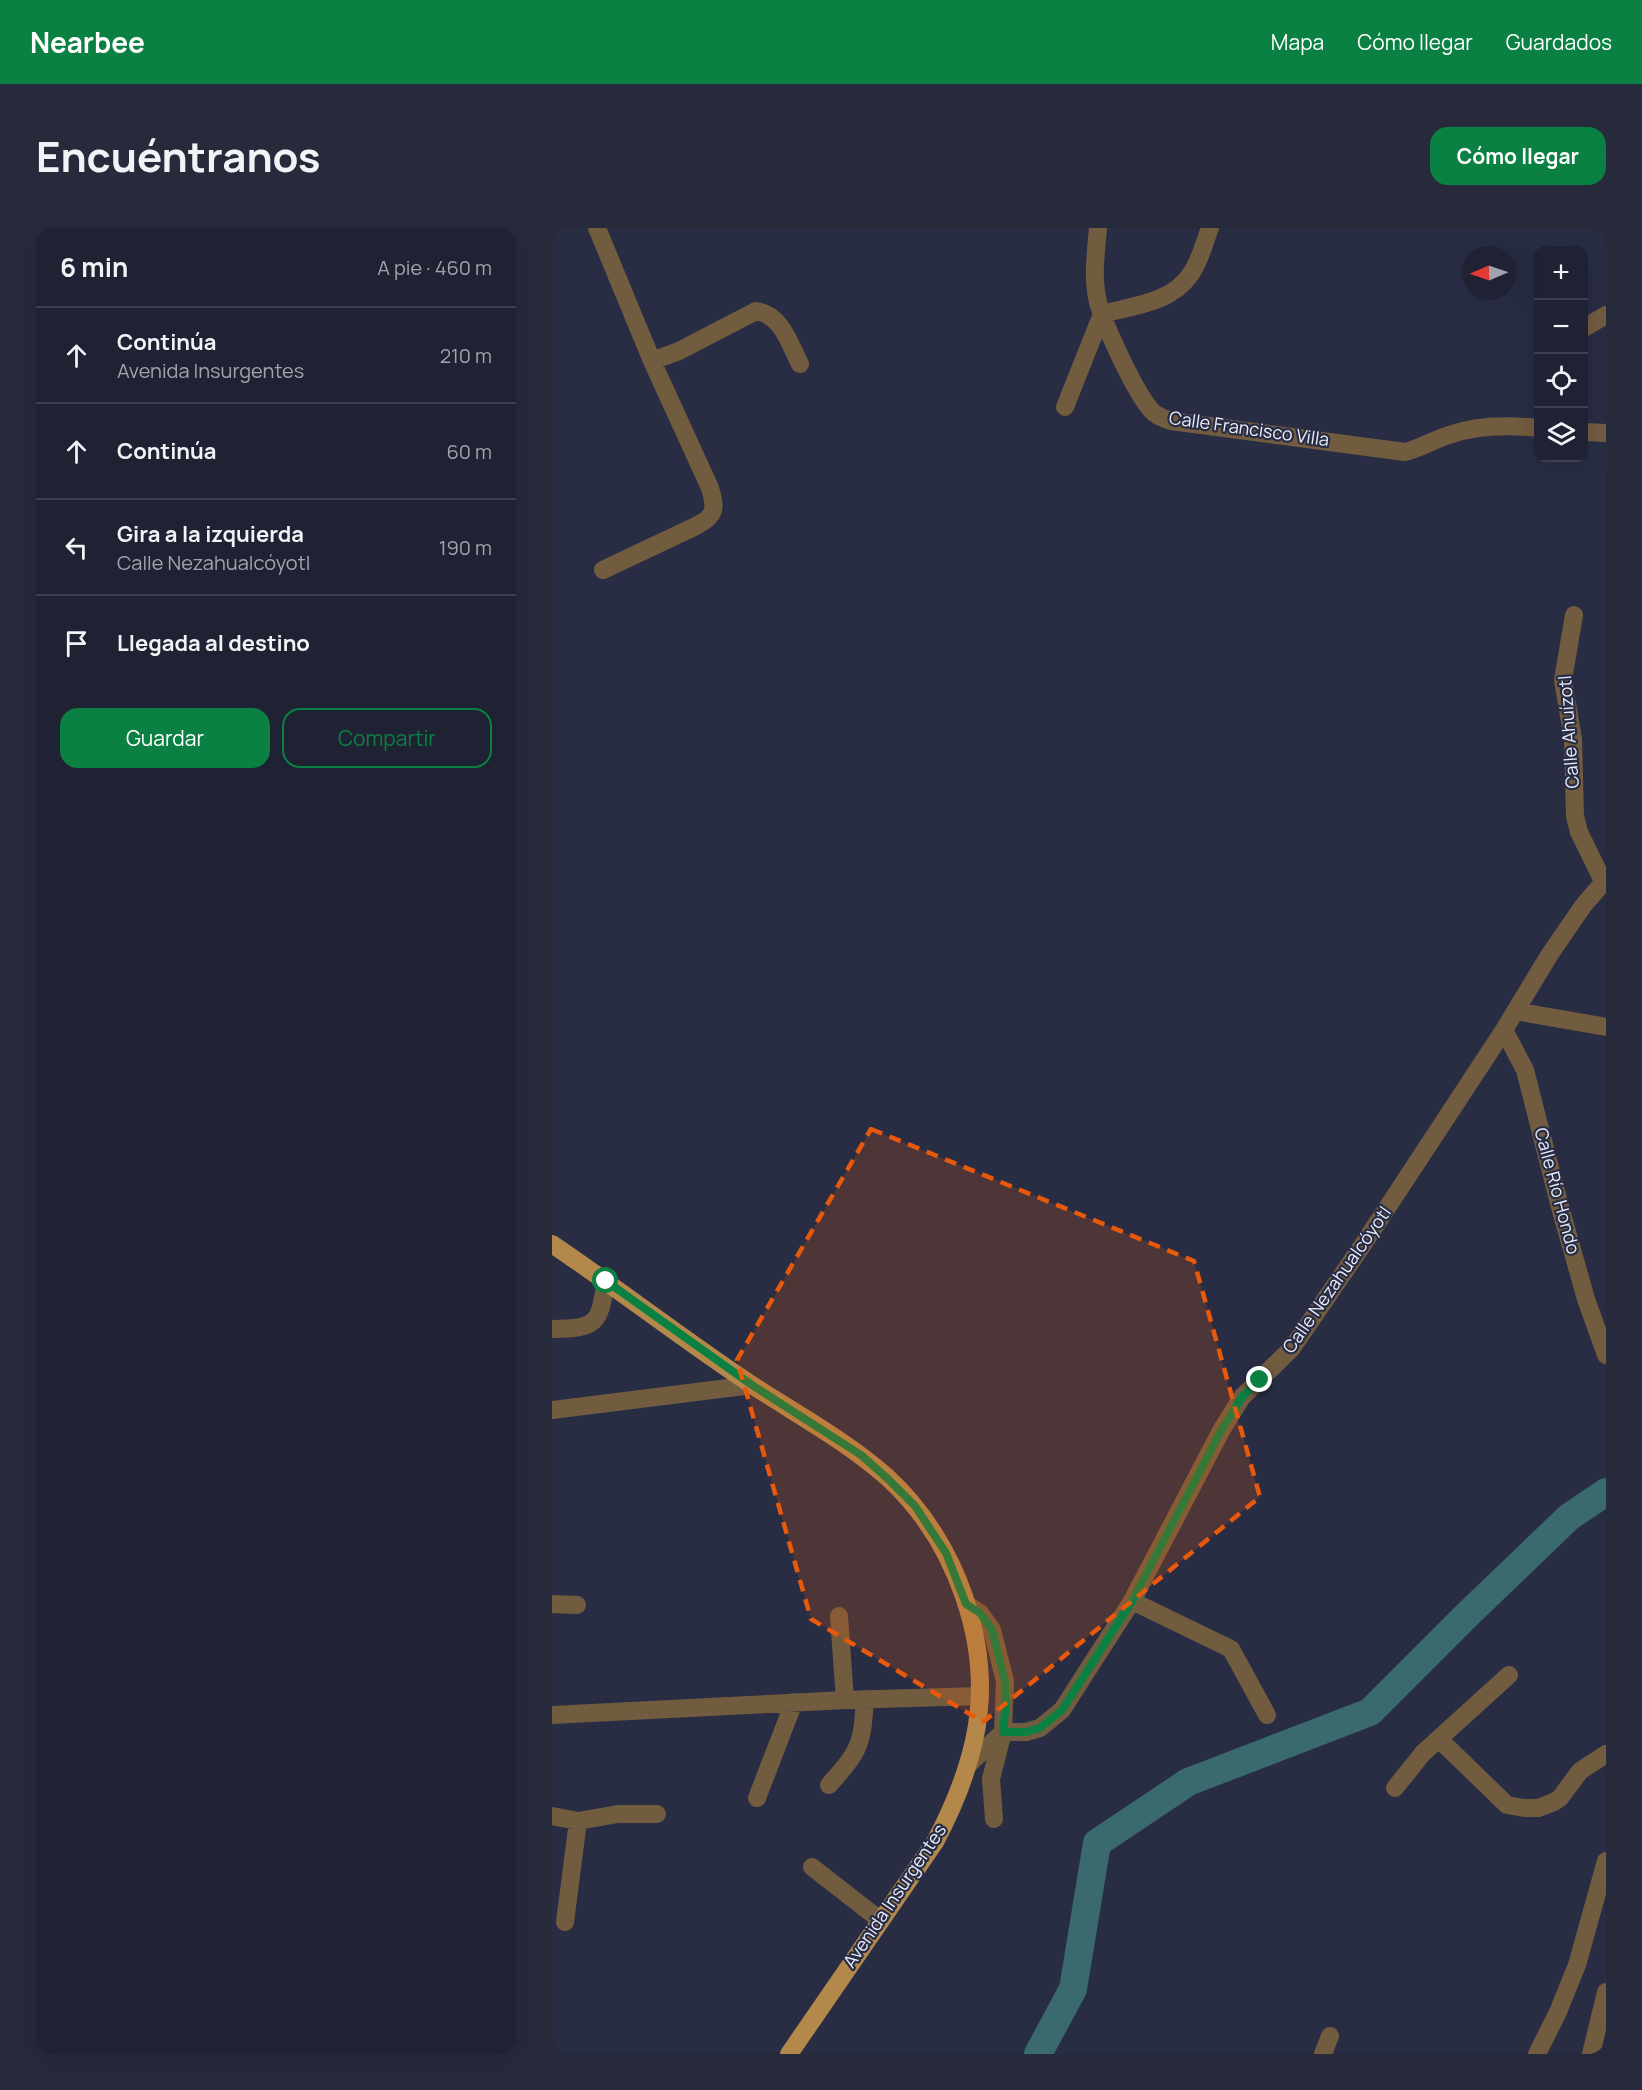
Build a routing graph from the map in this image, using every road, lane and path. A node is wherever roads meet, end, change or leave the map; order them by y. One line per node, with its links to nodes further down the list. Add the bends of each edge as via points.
1 (597, 228): 7 (street)
2 (1098, 228): 4 (street, Calle Francisco Villa, via 1096,286)
3 (1210, 228): 4 (street, via 1191,275 1179,288 1157,300)
4 (1102, 314): 9 (street); 10 (street, Calle Francisco Villa, via 1144,400 1158,416 1171,421 1405,452 1462,431)
5 (1606, 315): 6 (street)
6 (1588, 326)
7 (652, 361): 8 (street, via 756,311 768,313 781,325); 13 (street, via 710,488 713,513 696,526)
8 (800, 364)
9 (1065, 407)
10 (1534, 428)
11 (1588, 432): 12 (street)
12 (1606, 434)
13 (603, 570)
14 (1574, 615): 15 (street, Calle Ahuízotl, via 1563,680 1573,739 1575,816)
15 (1604, 880): 16 (street, Calle Nezahualcóyotl, via 1556,945)
16 (1515, 1011): 17 (street); 18 (street, Calle Nezahualcóyotl)
17 (1606, 1027)
18 (1504, 1030): 22 (street, Calle Río Hondo, via 1525,1070 1560,1207); 25 (street, Calle Nezahualcóyotl, via 1292,1348 1242,1397)
19 (552, 1244): 20 (main road, Avenida Insurgentes)
20 (606, 1281): 21 (street, via 602,1309 592,1324); 23 (main road, Avenida Insurgentes)
21 (552, 1329)
22 (1606, 1355)
23 (752, 1385): 24 (street); 27 (main road, Avenida Insurgentes, via 861,1455 915,1506 946,1553)
24 (552, 1410)
25 (1132, 1601): 36 (street, via 1232,1649); 37 (street, Calle Nezahualcóyotl, via 1062,1710 1040,1728)
26 (552, 1604): 28 (street)
27 (966, 1604): 31 (main road, Avenida Insurgentes, via 980,1665); 37 (street, via 980,1613 992,1630 999,1652 1005,1681)
28 (577, 1605)
29 (839, 1616): 33 (street)
30 (1509, 1675): 38 (street)
31 (980, 1696): 32 (street); 40 (main road, Avenida Insurgentes)
32 (865, 1699): 33 (street); 41 (street, via 859,1748)
33 (845, 1700): 34 (street)
34 (794, 1702): 35 (street); 43 (street)
35 (552, 1715)
36 (1267, 1715)
37 (1003, 1732): 40 (street); 46 (street, via 992,1779)
38 (1439, 1739): 39 (street, via 1508,1805 1524,1808 1554,1802 1580,1771); 42 (street)
39 (1606, 1754)
40 (968, 1765): 50 (main road, Avenida Insurgentes, via 952,1810 935,1842)
41 (829, 1785)
42 (1395, 1788)
43 (757, 1798)
44 (657, 1814): 47 (street, via 618,1814)
45 (552, 1816): 47 (street)
46 (994, 1819)
47 (578, 1821): 51 (street)
48 (1606, 1861): 56 (street, via 1577,1965)
49 (812, 1867): 50 (street)
50 (880, 1920): 54 (main road, Avenida Insurgentes)
51 (565, 1922)
52 (1606, 1992): 57 (street)
53 (1330, 2036): 55 (street)
54 (789, 2054)
55 (1323, 2054)
56 (1537, 2054)
57 (1591, 2054)

